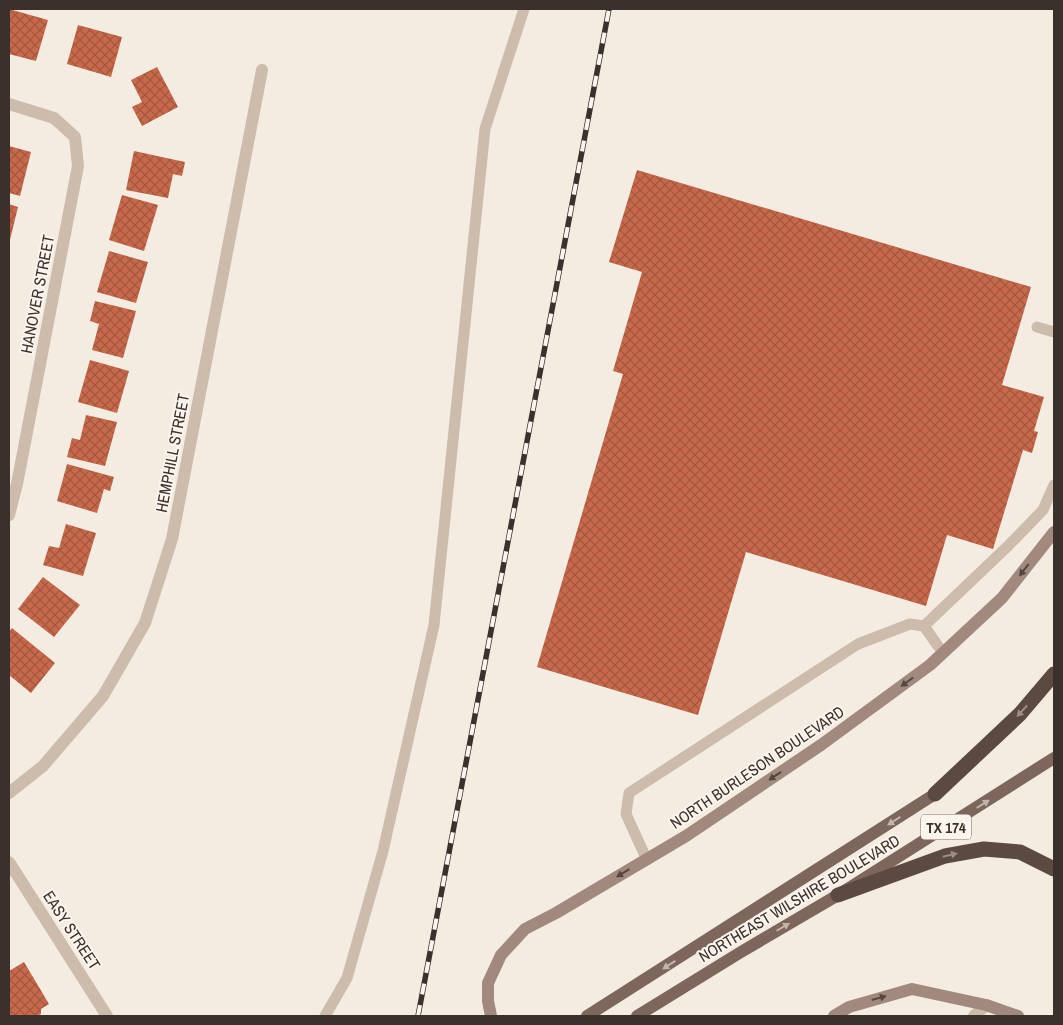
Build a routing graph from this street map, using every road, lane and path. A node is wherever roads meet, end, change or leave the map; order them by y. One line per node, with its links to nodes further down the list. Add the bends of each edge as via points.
1 (524, 9): 21 (lane, via 485,129 434,625 383,851 347,978)
2 (262, 70): 13 (street, HEMPHILL STREET, via 172,539 145,623 103,696 43,766)
3 (9, 104): 7 (street, HANOVER STREET, via 54,118 75,137 78,166)
4 (1037, 327): 5 (lane)
5 (1054, 332)
6 (1054, 485): 9 (lane, via 1043,510)
7 (9, 515)
8 (1054, 532): 10 (main road, NORTH BURLESON BOULEVARD, one-way to 10, via 1002,598)
9 (924, 626): 10 (lane); 15 (lane, via 910,624 858,644 629,793 626,814)
10 (943, 652): 15 (main road, NORTH BURLESON BOULEVARD, one-way to 15, via 821,745)
11 (1054, 674): 14 (highway, one-way to 14, via 1020,714)
12 (1054, 758): 18 (main road, NORTHEAST WILSHIRE BOULEVARD / TX 174, one-way to 12)
13 (9, 793)
14 (935, 794): 23 (main road, NORTHEAST WILSHIRE BOULEVARD, one-way to 23)
15 (647, 860): 22 (main road, NORTH BURLESON BOULEVARD, one-way to 22, via 525,929 501,955 488,983)
16 (9, 862): 20 (street, EASY STREET)
17 (1054, 868): 18 (highway, one-way to 17, via 945,856 984,849 1020,852)
18 (838, 895): 24 (main road, NORTHEAST WILSHIRE BOULEVARD / TX 174, one-way to 18)
19 (986, 1005): 25 (main road, one-way to 19, via 849,1007 912,989); 26 (street); 27 (main road)
20 (107, 1016)
21 (325, 1016)
22 (491, 1016)
23 (588, 1016)
24 (637, 1016)
25 (834, 1016)
26 (974, 1016)
27 (1018, 1016)

